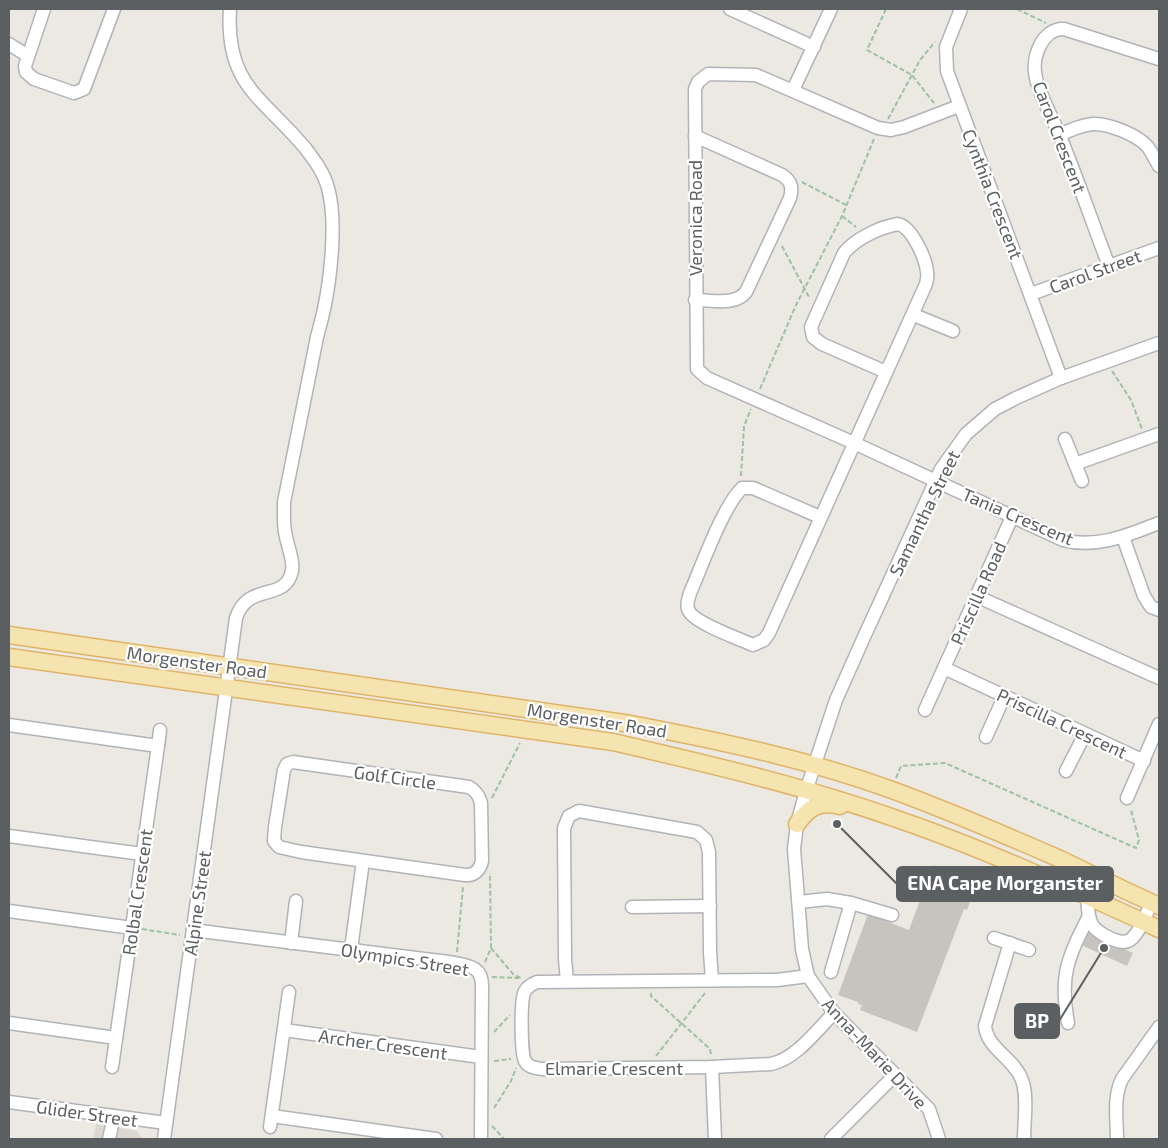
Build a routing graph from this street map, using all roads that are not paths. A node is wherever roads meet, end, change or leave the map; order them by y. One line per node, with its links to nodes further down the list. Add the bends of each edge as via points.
1 (44, 9): 9 (street)
2 (114, 9): 9 (street, via 84,89 79,92 69,92 29,76 25,66)
3 (230, 9): 39 (street, Alpine Street, via 230,33 236,65 247,86 301,143 320,169 329,189 332,231 325,307 284,502 283,520 293,569 284,586 253,596 238,611)
4 (730, 9): 8 (street)
5 (831, 9): 8 (street)
6 (961, 9): 12 (street, Cynthia Crescent, via 946,47 946,65)
7 (9, 44): 9 (street)
8 (814, 47): 11 (street)
9 (28, 56)
10 (1159, 59): 13 (street, Carol Crescent, via 1059,28 1048,34 1036,56 1036,78)
11 (793, 90): 12 (street, Veronica Road, via 878,128 891,130); 14 (street, Veronica Road, via 756,75 708,74 698,82 695,90)
12 (959, 106): 18 (street, Cynthia Crescent)
13 (1060, 135): 15 (street, via 1086,125 1104,125 1137,138 1147,146); 17 (street, Carol Crescent)
14 (695, 136): 19 (street, Veronica Road); 19 (street, via 782,175 788,179 792,190 742,297 731,301)
15 (1159, 166)
16 (1159, 248): 17 (street, Carol Street)
17 (1109, 266): 18 (street, Carol Street)
18 (1031, 294): 24 (street, Cynthia Crescent)
19 (695, 300): 27 (street, Veronica Road, via 697,369 707,378)
20 (914, 315): 21 (street); 23 (street); 23 (street, via 928,273 909,230 901,224 893,225 850,245 817,312 811,327 813,336)
21 (953, 331)
22 (1159, 343): 24 (street, Samantha Street)
23 (886, 372): 27 (street)
24 (1061, 378): 29 (street, Samantha Street, via 985,416 956,445)
25 (1159, 434): 28 (street)
26 (1065, 439): 28 (street)
27 (854, 443): 29 (street, Veronica Road); 31 (street)
28 (1075, 464): 30 (street)
29 (936, 480): 32 (street, Tania Crescent); 52 (street, Samantha Street, via 836,700)
30 (1082, 481)
31 (820, 517): 31 (street, via 764,640 753,645 692,616 687,602 690,593 721,523 742,488 753,488)
32 (1012, 517): 34 (street, Tania Crescent, via 1073,542 1094,543); 35 (street, Priscilla Road)
33 (1159, 523): 34 (street, Tania Crescent)
34 (1123, 537): 36 (street, via 1144,596 1151,607)
35 (976, 596): 40 (street, Priscilla Road); 41 (street)
36 (1159, 610)
37 (9, 635): 39 (main road, Morgenster Road)
38 (9, 657): 42 (main road, Morgenster Road)
39 (230, 666): 42 (street, Alpine Street); 52 (main road, Morgenster Road, via 631,724)
40 (944, 668): 43 (street, Priscilla Crescent); 44 (street, Priscilla Road)
41 (1159, 678)
42 (227, 687): 54 (main road, Morgenster Road, via 613,742); 74 (street, Alpine Street)
43 (1004, 697): 48 (street, Priscilla Crescent); 49 (street)
44 (925, 710)
45 (1159, 724): 51 (street, Priscilla Crescent)
46 (9, 725): 50 (street)
47 (160, 730): 50 (street, Rolbal Crescent)
48 (1085, 734): 51 (street, Priscilla Crescent); 53 (street)
49 (986, 737)
50 (158, 746): 59 (street, Rolbal Crescent)
51 (1144, 761): 55 (street)
52 (815, 765): 54 (street, Samantha Street); 65 (main road, Morgenster Road, via 974,822)
53 (1066, 771)
54 (806, 791): 56 (main road, Morgenster Road); 57 (street, Anna-Marie Drive)
55 (1128, 798)
56 (876, 812): 57 (main road, via 823,805 811,808); 61 (main road, Morgenster Road, via 982,850)
57 (798, 824): 63 (street, Anna-Marie Drive, via 794,849)
58 (9, 836): 59 (street)
59 (142, 854): 72 (street, Rolbal Crescent)
60 (363, 861): 60 (street, Golf Circle, via 474,874 482,861 479,795 469,787 293,762 287,764 274,827 276,845); 78 (street)
61 (1087, 896): 70 (street); 71 (main road, Morgenster Road)
62 (296, 901): 76 (street)
63 (799, 902): 64 (street, via 827,899); 81 (street, Anna-Marie Drive, via 802,949)
64 (851, 903): 69 (street); 80 (street)
65 (1155, 905): 71 (street)
66 (710, 906): 67 (street); 82 (street); 83 (street, via 709,847 703,836 649,823 575,812 567,819 564,828)
67 (632, 907)
68 (9, 911): 72 (street)
69 (892, 915)
70 (1089, 916): 71 (street, via 1095,930 1120,942 1129,941); 87 (street, via 1066,968 1064,990)
71 (1143, 921): 73 (main road, Morgenster Road)
72 (134, 928): 90 (street, Rolbal Crescent)
73 (1159, 929)
74 (193, 930): 76 (street, Olympics Street); 97 (street, Alpine Street)
75 (994, 938): 77 (street)
76 (291, 943): 78 (street, Olympics Street)
77 (1010, 943): 79 (street); 105 (street, via 985,1032 1022,1080)
78 (351, 949): 91 (street, Olympics Street, via 456,964 478,973 483,999)
79 (1029, 950)
80 (831, 972)
81 (808, 976): 82 (street, via 777,980); 85 (street, Anna-Marie Drive)
82 (710, 980): 83 (street)
83 (567, 981): 93 (street, Elmarie Crescent, via 533,983 526,989 523,999 523,1052 525,1061 535,1068)
84 (289, 992): 89 (street)
85 (834, 1013): 93 (street, Elmarie Crescent, via 794,1053 779,1063); 94 (street, Anna-Marie Drive)
86 (9, 1023): 90 (street)
87 (1068, 1023)
88 (1159, 1027): 106 (street, via 1118,1086)
89 (284, 1030): 91 (street, Archer Crescent); 100 (street, via 271,1122)
90 (116, 1038): 92 (street, Rolbal Crescent)
91 (482, 1057): 101 (street, Olympics Street)
92 (112, 1067)
93 (712, 1067): 102 (street)
94 (895, 1075): 103 (street); 104 (street, Anna-Marie Drive, via 929,1109)
95 (9, 1102): 96 (street, Glider Street)
96 (114, 1116): 97 (street, Glider Street); 98 (street)
97 (166, 1123): 99 (street, Alpine Street)
98 (109, 1139)
99 (164, 1139)
100 (436, 1139)
101 (481, 1139)
102 (716, 1139)
103 (831, 1139)
104 (939, 1139)
105 (1024, 1139)
106 (1117, 1139)

